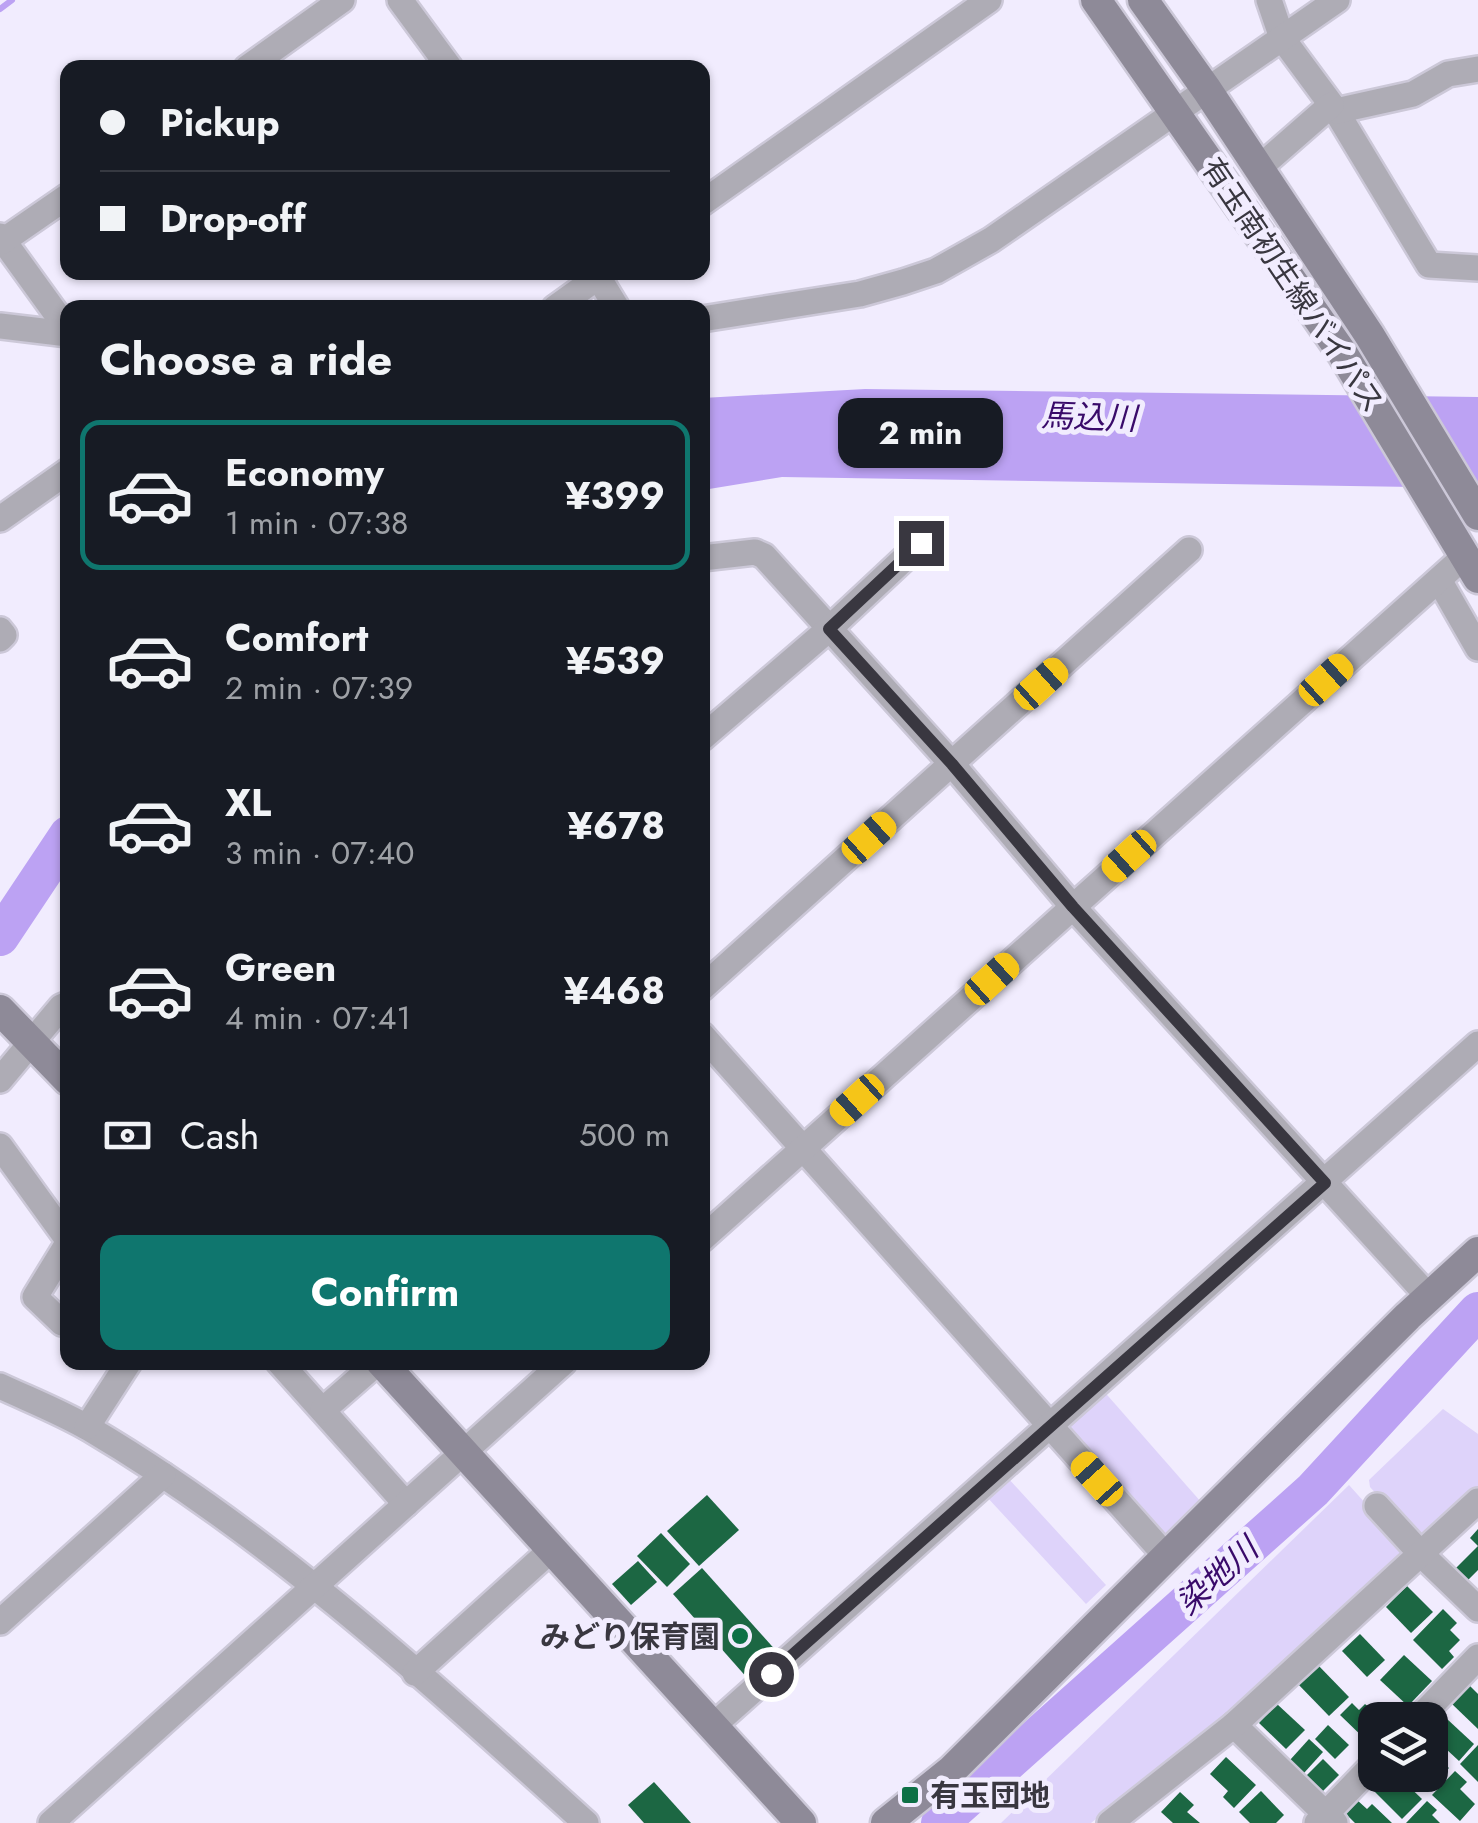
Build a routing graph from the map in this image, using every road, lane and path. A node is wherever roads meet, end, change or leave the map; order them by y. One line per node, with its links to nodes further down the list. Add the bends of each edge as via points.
1 (342, 0): 9 (street)
2 (400, 0): 10 (street)
3 (989, 0): 16 (street)
4 (1096, 0): 14 (street, 有玉南初生線バイパス)
5 (1143, 0): 12 (street, 有玉南初生線バイパス)
6 (1269, 0): 8 (street)
7 (1337, 0): 8 (street)
8 (1282, 38): 12 (street); 13 (street)
9 (258, 60)
10 (444, 60)
11 (1478, 69): 13 (street, via 1448,74 1414,94)
12 (1207, 90): 14 (street); 15 (street, 有玉南初生線バイパス)
13 (1333, 108): 15 (street); 19 (street, via 1429,265)
14 (1176, 112): 22 (street, via 992,240 936,270 860,294); 31 (street, 有玉南初生線バイパス, via 1343,354)
15 (1258, 168): 27 (street, 有玉南初生線バイパス)
16 (710, 198)
17 (60, 201): 18 (street)
18 (2, 238): 23 (street)
19 (1478, 268)
20 (592, 280): 21 (street)
21 (566, 300)
22 (710, 318)
23 (60, 321)
24 (0, 326): 25 (street)
25 (60, 331)
26 (60, 477): 28 (street)
27 (1478, 515)
28 (0, 519)
29 (921, 543): 34 (street)
30 (1189, 550): 39 (street)
31 (1464, 555): 33 (street)
32 (710, 557): 34 (street, via 760,554)
33 (1439, 580): 37 (street); 40 (street)
34 (829, 629): 38 (street); 39 (street)
35 (0, 630): 36 (street)
36 (0, 639)
37 (1478, 648)
38 (710, 731)
39 (952, 764): 40 (street); 41 (street)
40 (1073, 907): 50 (street); 51 (street)
41 (710, 981)
42 (60, 1008): 44 (street)
43 (0, 1010): 44 (street)
44 (30, 1040): 47 (street); 48 (street)
45 (1478, 1044): 51 (street)
46 (710, 1045): 50 (street)
47 (60, 1072)
48 (0, 1080)
49 (0, 1146): 52 (street)
50 (804, 1149): 53 (street); 66 (street)
51 (1325, 1183): 56 (street); 66 (street)
52 (60, 1231)
53 (710, 1232)
54 (1478, 1252): 56 (street)
55 (60, 1255): 57 (street, via 35,1297)
56 (1429, 1297): 74 (street)
57 (60, 1321)
58 (124, 1370): 65 (street)
59 (286, 1370): 64 (street)
60 (370, 1370): 64 (street)
61 (387, 1370): 67 (street)
62 (555, 1370): 67 (street)
63 (0, 1386): 65 (street)
64 (322, 1410): 70 (street)
65 (87, 1427): 68 (street)
66 (1050, 1427): 74 (street); 81 (street)
67 (462, 1454): 70 (street); 72 (street)
68 (163, 1476): 75 (street); 77 (street)
69 (1478, 1501): 73 (street)
70 (406, 1504): 75 (street)
71 (1377, 1506): 73 (street)
72 (552, 1550): 79 (street); 81 (street)
73 (1422, 1555): 76 (street); 82 (street)
74 (1167, 1557): 88 (street, via 952,1770)
75 (316, 1587): 79 (street); 85 (street)
76 (1478, 1610)
77 (0, 1622)
78 (1478, 1656): 80 (street)
79 (415, 1673): 86 (street)
80 (1434, 1702)
81 (714, 1725): 87 (street)
82 (1234, 1726): 84 (street); 89 (street)
83 (1358, 1783): 84 (street)
84 (1326, 1820)
85 (51, 1823)
86 (586, 1823)
87 (801, 1823)
88 (886, 1823)
89 (1110, 1823)

